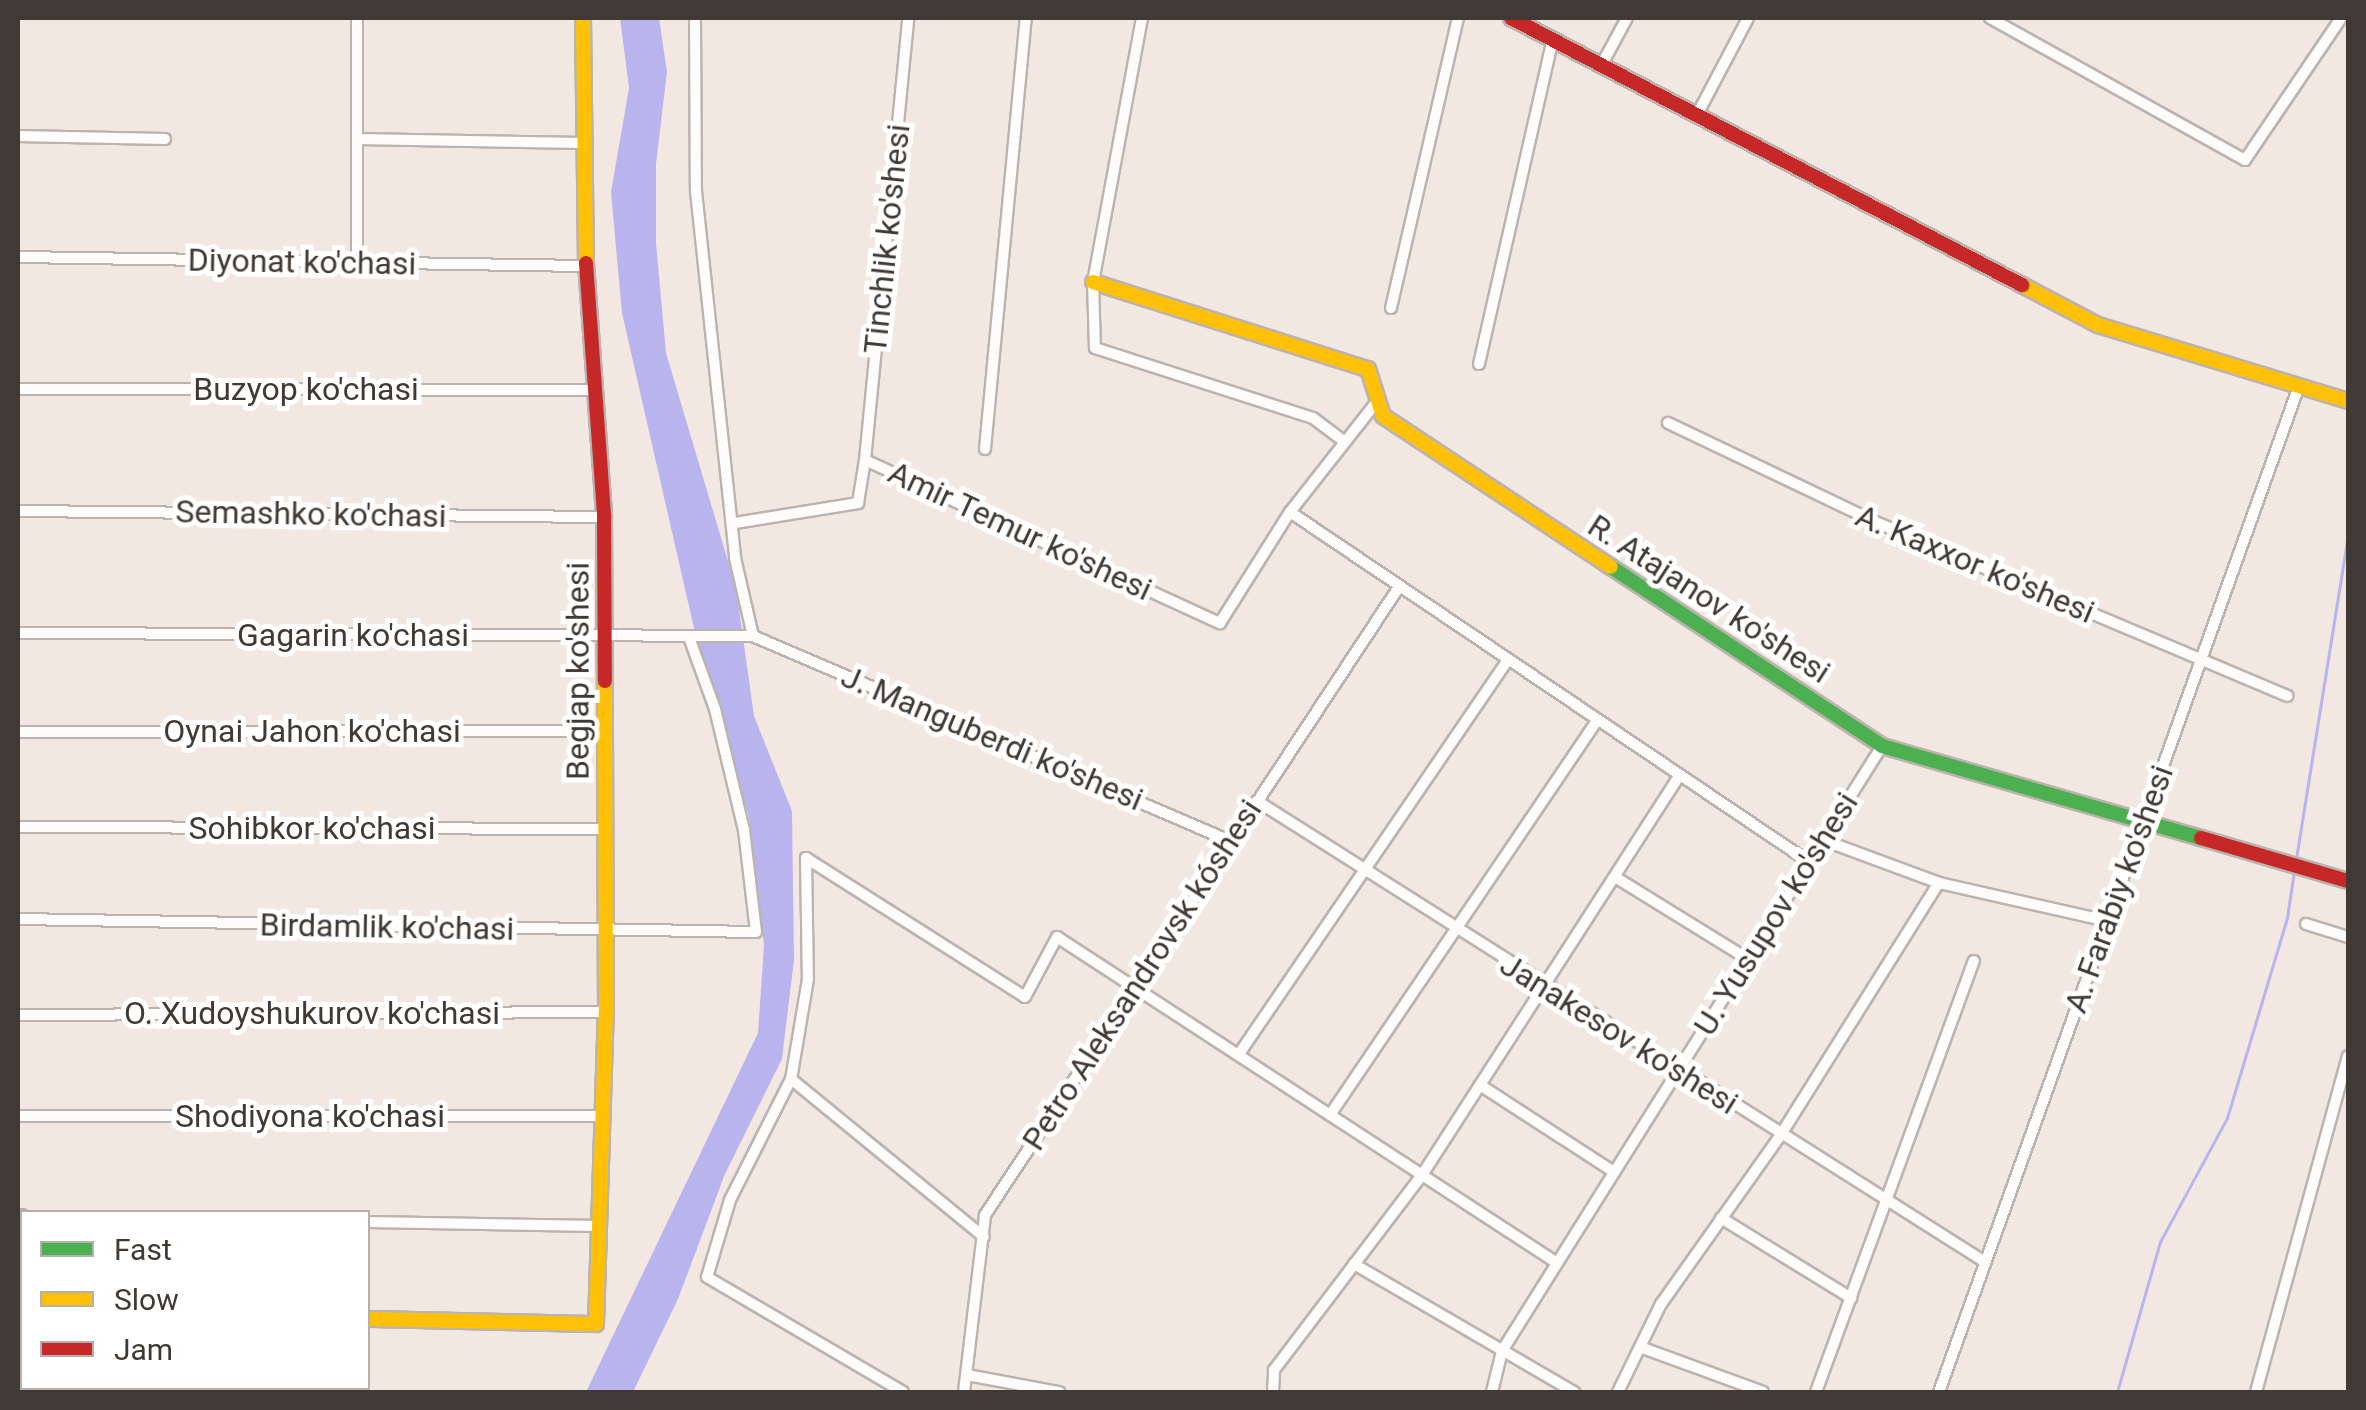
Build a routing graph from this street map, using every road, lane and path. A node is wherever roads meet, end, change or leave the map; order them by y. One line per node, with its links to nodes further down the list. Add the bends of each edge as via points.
1 (357, 18): 18 (street)
2 (583, 18): 19 (street, Begjap ko'shesi)
3 (695, 18): 38 (street, via 696,192)
4 (908, 18): 34 (street, Tinchlik ko'shesi)
5 (1026, 18): 33 (street)
6 (1142, 18): 23 (street)
7 (1458, 18): 24 (street)
8 (1511, 18): 13 (street)
9 (1628, 18): 14 (street)
10 (1748, 18): 15 (street)
11 (1990, 18): 12 (street, via 2245,160)
12 (2341, 18)
13 (1553, 39): 14 (street); 25 (street)
14 (1602, 64): 15 (street)
15 (1698, 113): 26 (street, via 2098,325)
16 (18, 136): 17 (street)
17 (165, 138)
18 (357, 138): 19 (street); 21 (street)
19 (584, 143): 22 (street, Begjap ko'shesi)
20 (18, 257): 21 (street, Diyonat ko'chasi)
21 (357, 263): 22 (street, Diyonat ko'chasi)
22 (586, 266): 28 (street, Begjap ko'shesi)
23 (1092, 282): 29 (street, R. Atajanov ko'shesi, via 1368,369); 32 (street, via 1096,348 1313,418)
24 (1391, 308)
25 (1479, 364)
26 (2299, 386): 30 (street); 45 (street, A. Farabiy ko'shesi)
27 (18, 389): 28 (street, Buzyop ko'chasi)
28 (595, 390): 37 (street, Begjap ko'shesi)
29 (1378, 400): 32 (street); 50 (street, R. Atajanov ko'shesi, via 1383,416)
30 (2348, 400)
31 (1668, 423): 45 (street, A. Kaxxor ko'shesi, via 1871,520)
32 (1344, 442): 36 (street)
33 (985, 449)
34 (865, 460): 36 (street, Amir Temur ko'shesi, via 1220,624); 38 (street, Amir Temur ko'shesi, via 858,503)
35 (18, 511): 37 (street, Semashko ko'chasi)
36 (1290, 512): 39 (street)
37 (604, 517): 41 (street, Begjap ko'shesi)
38 (735, 523): 42 (street)
39 (1399, 587): 44 (street); 52 (street, Petro Aleksandrovsk kóshesi)
40 (18, 633): 41 (street, Gagarin ko'chasi)
41 (605, 636): 43 (street, Gagarin ko'chasi); 48 (street, Begjap ko'shesi)
42 (749, 636): 43 (street, Gagarin ko'chasi); 57 (street, J. Manguberdi ko'shesi)
43 (693, 637): 67 (street, Birdamlik ko'chasi, via 744,830 756,932)
44 (1508, 660): 47 (street); 59 (street)
45 (2201, 661): 46 (street, A. Kaxxor ko'shesi); 53 (street, A. Farabiy ko'shesi)
46 (2286, 696)
47 (1597, 720): 51 (street); 66 (street)
48 (606, 731): 49 (street, Oynai Jahon ko'chasi); 55 (street, Begjap ko'shesi)
49 (18, 732)
50 (1882, 746): 53 (street, R. Atajanov ko'shesi); 56 (street, U. Yusupov ko'shesi)
51 (1680, 775): 58 (street); 60 (street)
52 (1256, 801): 57 (street, Petro Aleksandrovsk kóshesi); 59 (street, Janakesov ko'shesi)
53 (2143, 822): 61 (street, R. Atajanov ko'shesi); 64 (street, A. Farabiy ko'shesi)
54 (18, 827): 55 (street, Sohibkor ko'chasi)
55 (606, 829): 67 (street, Begjap ko'shesi)
56 (1823, 840): 58 (street, U. Yusupov ko'shesi); 62 (street)
57 (1230, 841): 71 (street, Petro Aleksandrovsk kóshesi)
58 (1809, 862): 69 (street, U. Yusupov ko'shesi)
59 (1364, 870): 66 (street, Janakesov ko'shesi); 75 (street)
60 (1615, 877): 69 (street); 72 (street)
61 (2348, 881)
62 (1938, 883): 64 (street); 83 (street)
63 (18, 919): 67 (street, Birdamlik ko'chasi)
64 (2108, 921): 91 (street, A. Farabiy ko'shesi)
65 (2306, 924): 68 (street)
66 (1456, 930): 72 (street, Janakesov ko'shesi); 80 (street)
67 (606, 932): 73 (street, Begjap ko'shesi)
68 (2348, 937)
69 (1748, 959): 77 (street, U. Yusupov ko'shesi)
70 (1974, 961): 86 (street)
71 (1135, 986): 75 (street); 78 (street, via 1057,937 1024,997 806,858 808,978); 90 (street, Petro Aleksandrovsk kóshesi, via 985,1216)
72 (1545, 987): 77 (street, Janakesov ko'shesi); 79 (street)
73 (606, 1012): 74 (street, O. Xudoyshukurov ko'chasi); 82 (street, Begjap ko'shesi)
74 (18, 1015)
75 (1239, 1054): 80 (street)
76 (2348, 1056): 109 (street)
77 (1677, 1072): 83 (street, Janakesov ko'shesi); 84 (street, U. Yusupov ko'shesi)
78 (791, 1078): 90 (street); 99 (street, via 730,1200 707,1277)
79 (1480, 1085): 84 (street); 85 (street)
80 (1330, 1114): 85 (street)
81 (18, 1116): 82 (street, Shodiyona ko'chasi)
82 (603, 1116): 89 (street, Begjap ko'shesi)
83 (1780, 1136): 86 (street, Janakesov ko'shesi); 87 (street)
84 (1614, 1172): 92 (street, U. Yusupov ko'shesi)
85 (1422, 1174): 92 (street); 93 (street)
86 (1886, 1201): 91 (street, Janakesov ko'shesi); 94 (street)
87 (1722, 1218): 94 (street); 96 (street, via 1660,1304)
88 (370, 1222): 89 (street)
89 (599, 1226): 95 (street, Begjap ko'shesi, via 596,1324)
90 (984, 1236): 98 (street, Petro Aleksandrovsk kóshesi)
91 (1985, 1262): 108 (street, A. Farabiy ko'shesi)
92 (1557, 1263): 97 (street, U. Yusupov ko'shesi)
93 (1354, 1264): 97 (street); 102 (street, via 1274,1370)
94 (1850, 1298): 107 (street)
95 (370, 1319)
96 (1640, 1347): 105 (street); 106 (street)
97 (1502, 1350): 103 (street, U. Yusupov ko'shesi); 104 (street)
98 (967, 1375): 100 (street, Petro Aleksandrovsk kóshesi); 101 (street)
99 (903, 1392)
100 (964, 1392)
101 (1059, 1392)
102 (1273, 1392)
103 (1492, 1392)
104 (1574, 1392)
105 (1618, 1392)
106 (1763, 1392)
107 (1816, 1392)
108 (1938, 1392)
109 (2256, 1392)

